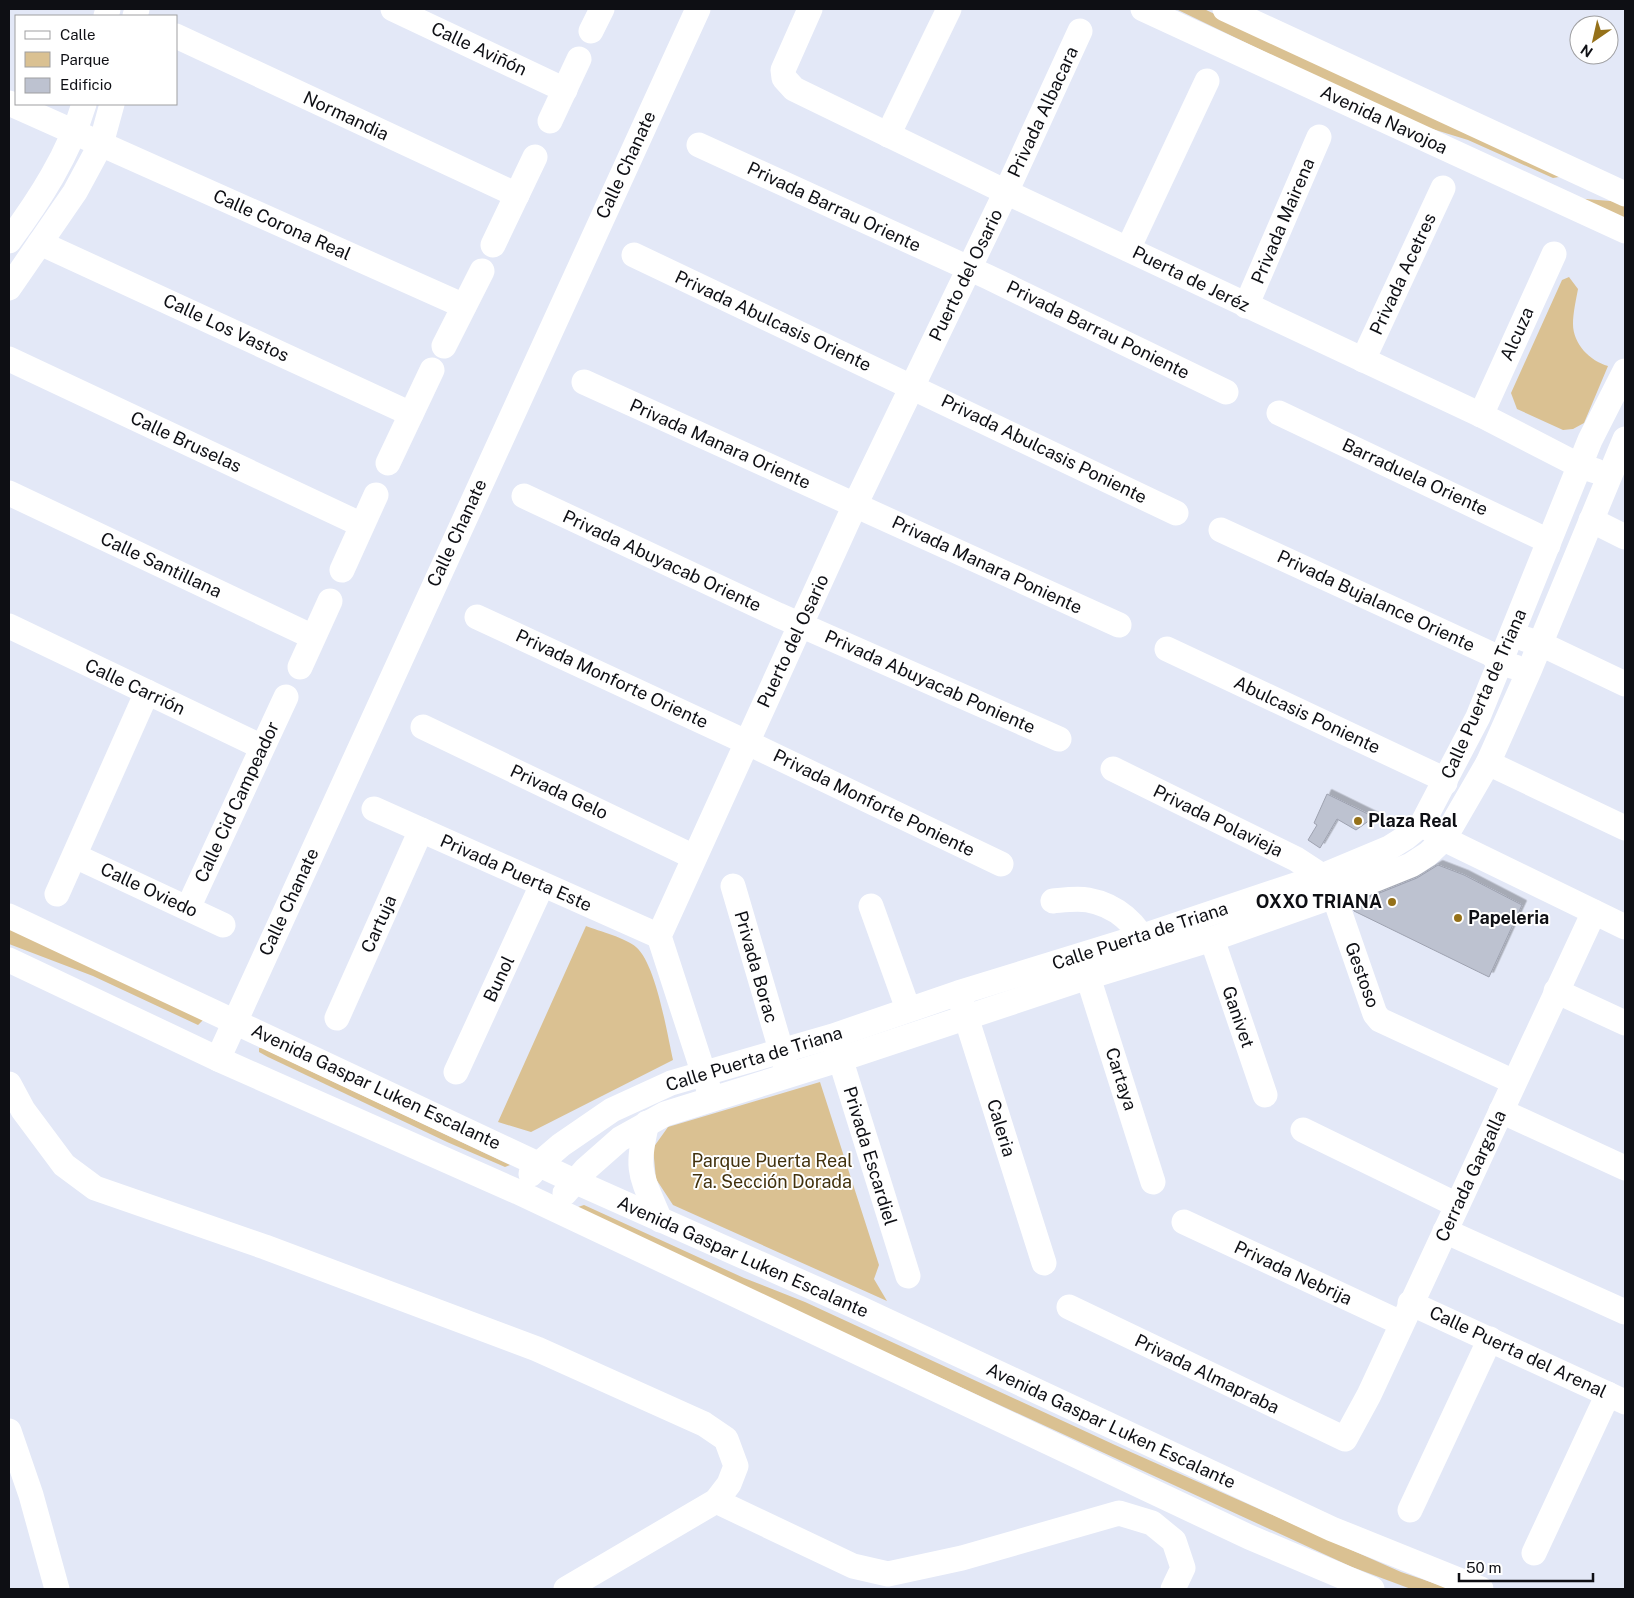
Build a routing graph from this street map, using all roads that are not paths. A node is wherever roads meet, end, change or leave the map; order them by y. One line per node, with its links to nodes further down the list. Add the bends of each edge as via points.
1 (393, 9): 13 (street, Calle Aviñón)
2 (602, 9): 8 (street)
3 (698, 9): 119 (street, Calle Chanate)
4 (810, 9): 19 (street, Puerta de Jeréz, via 783,70 784,78 794,88)
5 (949, 9): 19 (street)
6 (1144, 9): 26 (street, Avenida Navojoa)
7 (1225, 9): 25 (street, Avenida Navojoa, via 1588,176)
8 (591, 31)
9 (1080, 31): 27 (street, Privada Albacara)
10 (178, 37): 28 (street, Normandia)
11 (580, 59): 13 (street)
12 (1207, 81): 33 (street)
13 (565, 90): 17 (street)
14 (9, 103): 18 (street, Calle Corona Real)
15 (84, 105): 18 (street)
16 (112, 105): 21 (street)
17 (550, 121)
18 (75, 134): 21 (street, Calle Corona Real); 30 (street, via 51,178)
19 (888, 135): 27 (street, Puerta de Jeréz)
20 (1319, 137): 40 (street, Privada Mairena)
21 (101, 144): 31 (street, via 75,192); 39 (street, Calle Corona Real)
22 (699, 145): 36 (street, Privada Barrau Oriente)
23 (535, 157): 28 (street)
24 (1443, 188): 43 (street, Privada Acetres)
25 (1624, 188): 26 (street)
26 (1534, 189): 29 (street, Avenida Navojoa)
27 (1006, 192): 33 (street, Puerta de Jeréz); 36 (street, Puerto del Osario)
28 (517, 194): 32 (street)
29 (1625, 232)
30 (10, 235)
31 (40, 243): 38 (street); 50 (street, Calle Los Vastos)
32 (493, 245)
33 (1128, 249): 40 (street, Puerta de Jeréz)
34 (1554, 254): 51 (street, Alcuza)
35 (634, 256): 47 (street, Privada Abulcasis Oriente)
36 (969, 269): 47 (street, Puerto del Osario); 48 (street, Privada Barrau Poniente)
37 (482, 270): 39 (street)
38 (9, 288)
39 (464, 306): 41 (street)
40 (1246, 306): 43 (street, Puerta de Jeréz)
41 (444, 346)
42 (9, 359): 63 (street, Calle Bruselas)
43 (1363, 360): 51 (street, Puerta de Jeréz)
44 (432, 370): 50 (street)
45 (1625, 371): 52 (street, Calle Puerta de Triana)
46 (584, 382): 60 (street, Privada Manara Oriente)
47 (912, 386): 60 (street, Puerto del Osario); 61 (street, Privada Abulcasis Poniente)
48 (1226, 392)
49 (1279, 413): 66 (street, Barraduela Oriente, via 1542,538)
50 (411, 414): 54 (street)
51 (1481, 415): 55 (street, Puerta de Jeréz)
52 (1590, 440): 53 (street); 55 (street, Calle Puerta de Triana)
53 (1624, 446): 56 (street, Calle Puerta de Triana)
54 (388, 462)
55 (1580, 466): 56 (street, Puerta de Jeréz); 66 (street, Calle Puerta de Triana)
56 (1610, 475): 62 (street, Calle Puerta de Triana)
57 (9, 493): 74 (street, Calle Santillana)
58 (376, 494): 63 (street)
59 (524, 496): 70 (street, Privada Abuyacab Oriente)
60 (856, 505): 70 (street, Puerto del Osario); 71 (street, Privada Manara Poniente)
61 (1176, 512)
62 (1592, 520): 65 (street); 75 (street, Calle Puerta de Triana)
63 (362, 525): 67 (street)
64 (1222, 530): 77 (street, Privada Bujalance Oriente, via 1491,654)
65 (1625, 537)
66 (1548, 545): 73 (street, Calle Puerta de Triana)
67 (342, 570)
68 (330, 601): 74 (street)
69 (477, 617): 85 (street, Privada Monforte Oriente)
70 (801, 625): 84 (street, Privada Abuyacab Poniente); 85 (street, Puerto del Osario)
71 (1119, 625)
72 (9, 626): 81 (street, Calle Carrión)
73 (1511, 635): 75 (street); 77 (street, Calle Puerta de Triana)
74 (313, 637): 78 (street)
75 (1541, 644): 79 (street, Calle Puerta de Triana); 80 (street)
76 (1167, 649): 89 (street, Abulcasis Poniente, via 1435,775)
77 (1500, 662): 79 (street, Privada Bujalance Oriente); 89 (street, Calle Puerta de Triana, via 1478,717)
78 (300, 666)
79 (1530, 671): 87 (street, Calle Puerta de Triana)
80 (1625, 684)
81 (147, 692): 86 (street, Calle Carrión); 95 (street)
82 (286, 697): 86 (street, Calle Cid Campeador)
83 (423, 727): 96 (street, Privada Gelo)
84 (1059, 739)
85 (746, 742): 96 (street, Puerto del Osario); 97 (street, Privada Monforte Poniente)
86 (262, 747): 104 (street, Calle Cid Campeador)
87 (1488, 763): 92 (street); 94 (street, Calle Puerta de Triana)
88 (1113, 769): 100 (street, Privada Polavieja, via 1296,859)
89 (1445, 783): 91 (street, Calle Puerta de Triana)
90 (374, 809): 93 (street, Privada Puerta Este)
91 (1422, 824): 94 (street); 100 (street, Calle Puerta de Triana)
92 (1625, 828)
93 (421, 830): 98 (street, Privada Puerta Este); 118 (street, Cartuja)
94 (1444, 839): 100 (street, Calle Puerta de Triana, via 1411,865); 105 (street)
95 (75, 856): 101 (street); 104 (street, Calle Oviedo)
96 (694, 857): 109 (street, Puerto del Osario)
97 (1001, 864)
98 (542, 886): 109 (street, Privada Puerta Este); 125 (street, Bunol)
99 (733, 886): 122 (street, Privada Borac)
100 (1328, 886): 110 (street, Calle Puerta de Triana); 111 (street, Calle Puerta de Triana); 128 (street, Gestoso, via 1380,1020)
101 (57, 894)
102 (1053, 901): 111 (street, via 1078,899 1099,904 1129,919)
103 (871, 906): 116 (street)
104 (188, 908): 107 (street, Calle Oviedo)
105 (1594, 912): 108 (street); 114 (street, Cerrada Gargalla)
106 (9, 916): 119 (street, Avenida Gaspar Luken Escalante)
107 (223, 926)
108 (1625, 927)
109 (659, 936): 126 (street)
110 (1212, 939): 111 (street, Calle Puerta de Triana); 130 (street, Ganivet)
111 (1147, 947): 113 (street, Calle Puerta de Triana); 115 (street, Calle Puerta de Triana)
112 (9, 960): 123 (street, Avenida Gaspar Luken Escalante)
113 (1088, 977): 117 (street, Calle Puerta de Triana); 140 (street, Cartaya)
114 (1556, 991): 120 (street); 128 (street, Cerrada Gargalla)
115 (958, 993): 116 (street, Calle Puerta de Triana); 117 (street, Caleria)
116 (908, 1009): 121 (street, Calle Puerta de Triana)
117 (966, 1017): 124 (street, Calle Puerta de Triana); 147 (street, Caleria)
118 (337, 1018)
119 (233, 1022): 123 (street, Calle Chanate); 137 (street, Avenida Gaspar Luken Escalante)
120 (1625, 1024)
121 (833, 1036): 122 (street, Calle Puerta de Triana); 124 (street, Privada Escardiel)
122 (781, 1052): 126 (street, Calle Puerta de Triana); 127 (street, Privada Borac)
123 (218, 1058): 141 (street, Avenida Gaspar Luken Escalante)
124 (841, 1059): 127 (street, Calle Puerta de Triana); 148 (street, Privada Escardiel)
125 (456, 1072)
126 (704, 1074): 131 (street); 133 (street, Calle Puerta de Triana, via 649,1092)
127 (789, 1076): 131 (street, Calle Puerta de Triana)
128 (1514, 1082): 132 (street, Cerrada Gargalla)
129 (9, 1084): 156 (street, via 23,1110 64,1165 95,1188 265,1247 537,1349 704,1424 726,1439 736,1466 729,1484)
130 (1265, 1095)
131 (712, 1101): 134 (street, Calle Puerta de Triana)
132 (1501, 1111): 138 (street); 142 (street, Cerrada Gargalla)
133 (602, 1117): 136 (street); 137 (street, Calle Puerta de Triana)
134 (647, 1122): 136 (street, Calle Puerta de Triana); 144 (street, via 639,1154 640,1170)
135 (1303, 1130): 142 (street)
136 (620, 1139): 139 (street, Calle Puerta de Triana)
137 (540, 1163): 139 (street, Avenida Gaspar Luken Escalante); 141 (street, Calle Puerta de Triana)
138 (1625, 1168)
139 (574, 1181): 143 (street, Calle Puerta de Triana); 144 (street, Avenida Gaspar Luken Escalante)
140 (1154, 1182)
141 (518, 1192): 143 (street, Avenida Gaspar Luken Escalante)
142 (1457, 1205): 146 (street, Cerrada Gargalla)
143 (552, 1208): 162 (street, Avenida Gaspar Luken Escalante, via 1249,1537)
144 (660, 1220): 163 (street, Avenida Gaspar Luken Escalante, via 859,1308 1332,1530)
145 (1184, 1222): 151 (street, Privada Nebrija)
146 (1445, 1230): 150 (street); 151 (street, Cerrada Gargalla)
147 (1044, 1263)
148 (908, 1276)
149 (1069, 1307): 155 (street, Privada Almapraba)
150 (1625, 1312)
151 (1406, 1313): 152 (street, Calle Puerta del Arenal); 155 (street, Cerrada Gargalla)
152 (1490, 1339): 153 (street, Calle Puerta del Arenal); 157 (street)
153 (1617, 1398): 158 (street)
154 (9, 1431): 159 (street, via 31,1496)
155 (1345, 1440)
156 (716, 1502): 160 (street); 161 (street, via 853,1566 888,1574 962,1558 1119,1514 1152,1523 1174,1542 1182,1568)
157 (1410, 1510)
158 (1534, 1553)
159 (56, 1589)
160 (566, 1589)
161 (1173, 1589)
162 (1372, 1589)
163 (1482, 1589)

